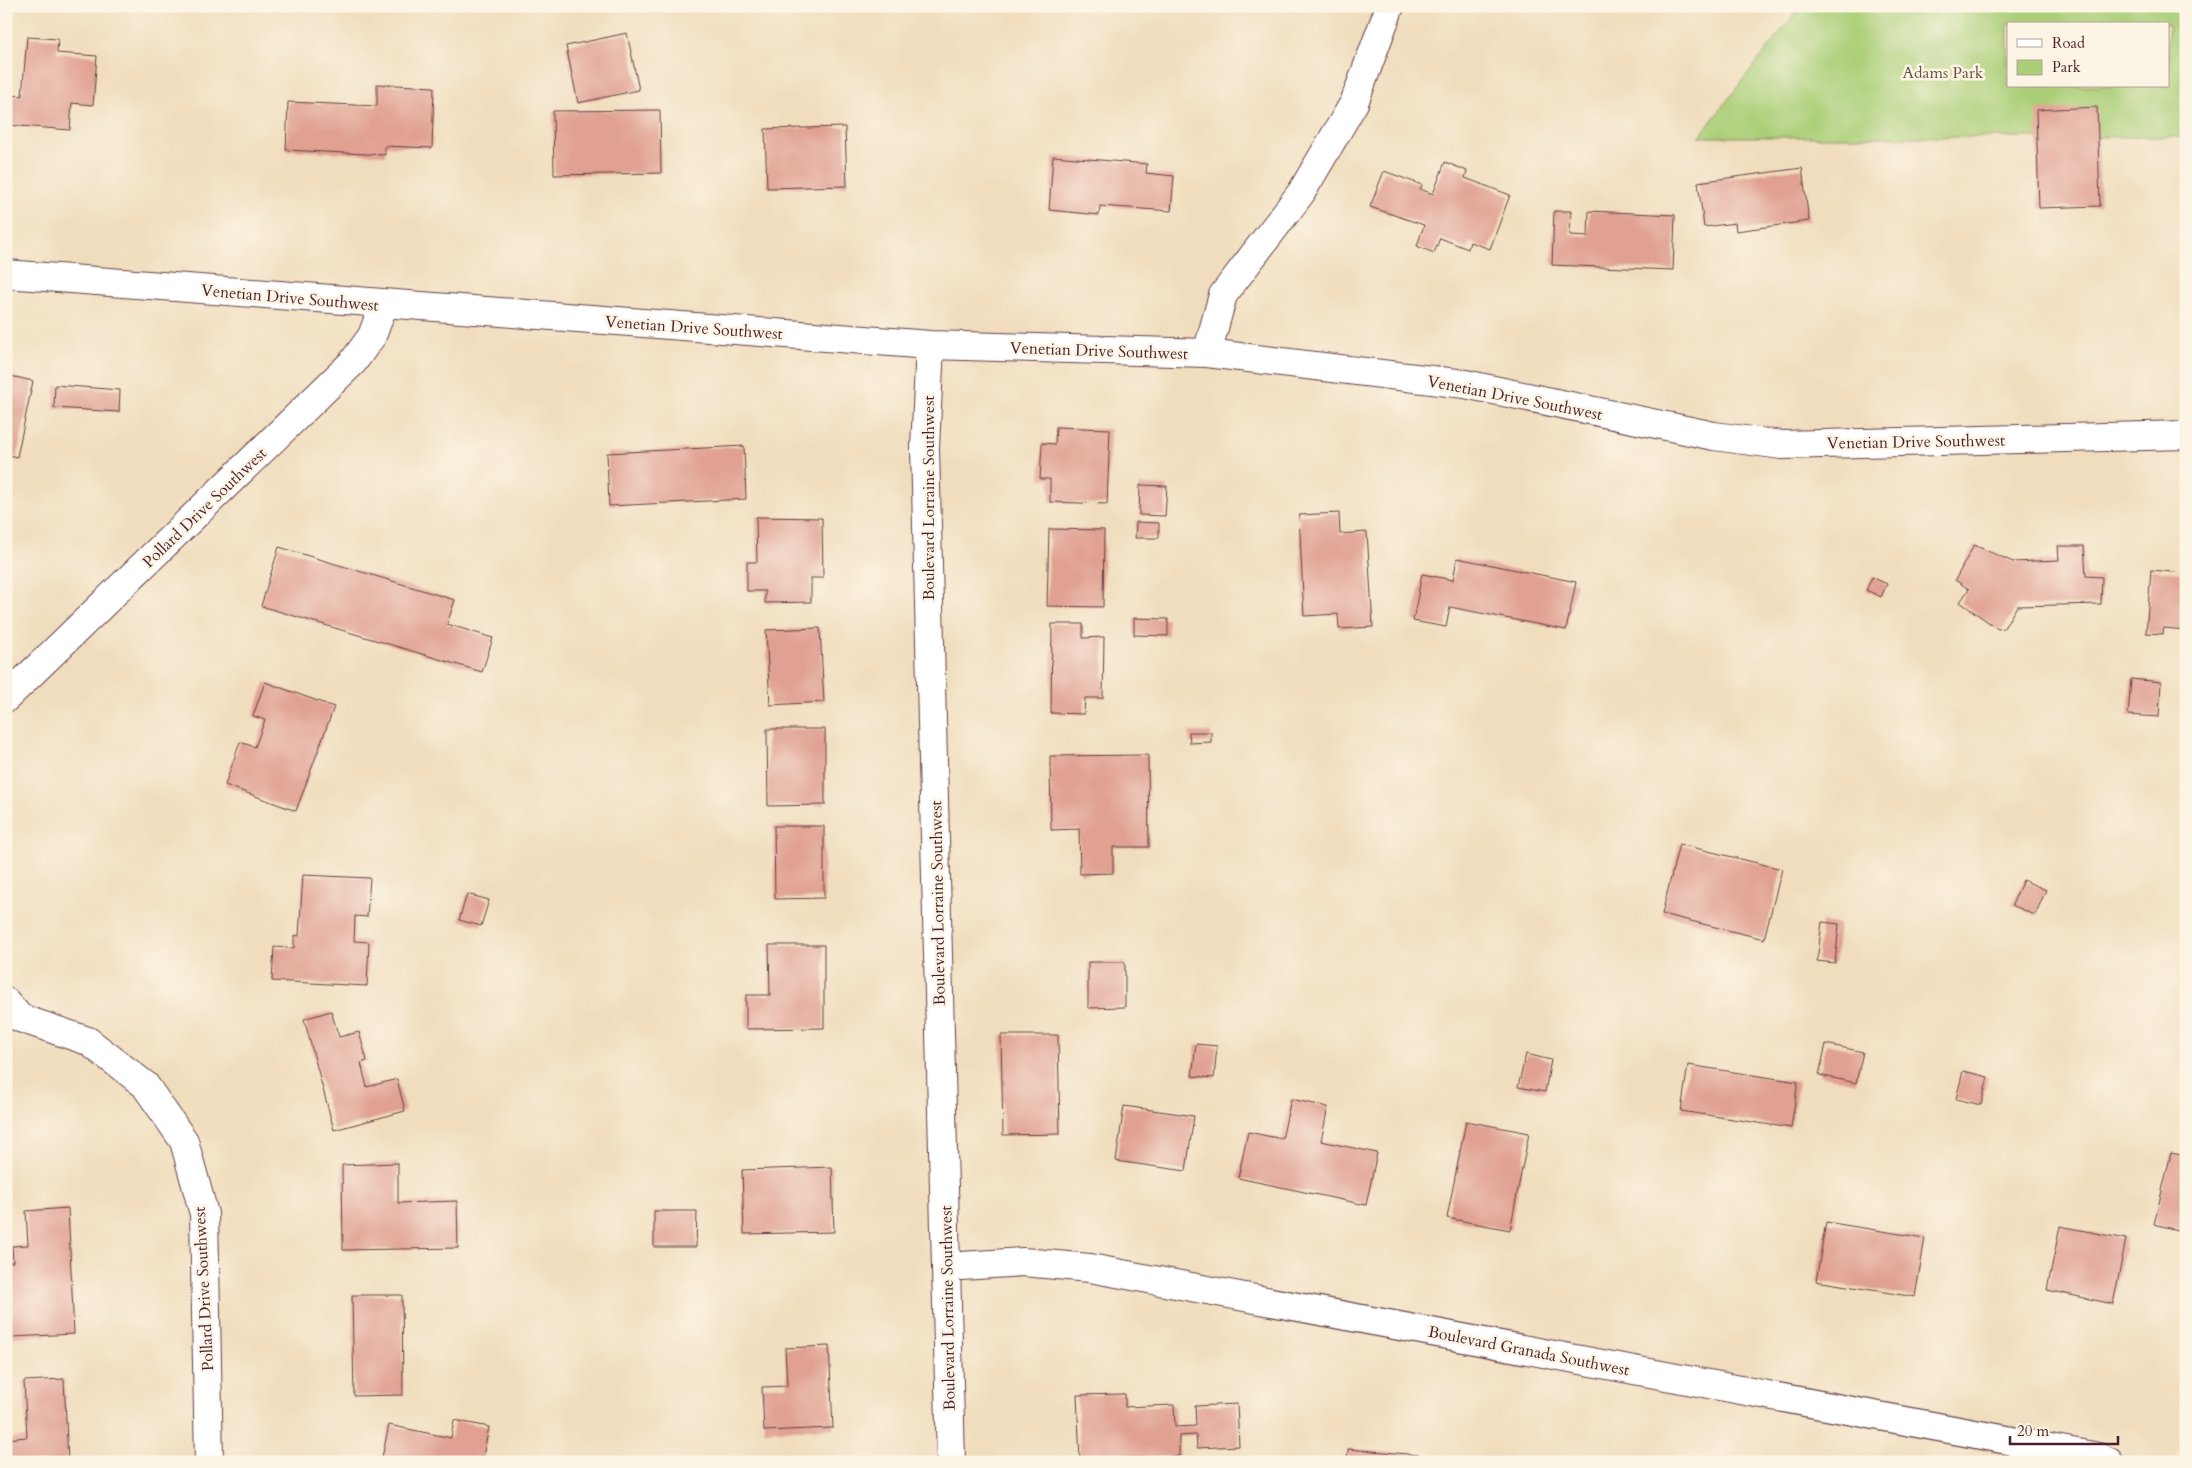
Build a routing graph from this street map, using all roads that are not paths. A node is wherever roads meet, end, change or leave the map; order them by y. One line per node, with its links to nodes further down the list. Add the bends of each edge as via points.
1 (1390, 6): 5 (street, via 1354,103 1301,193 1223,295)
2 (6, 274): 3 (street, Venetian Drive Southwest)
3 (384, 304): 4 (street, Venetian Drive Southwest); 7 (street, Pollard Drive Southwest, via 372,336 353,362)
4 (930, 345): 5 (street, Venetian Drive Southwest); 9 (street, Boulevard Lorraine Southwest, via 925,448)
5 (1207, 353): 6 (street, Venetian Drive Southwest, via 1465,384 1714,436 1782,445)
6 (2186, 435)
7 (6, 698)
8 (11, 1012): 10 (street, Pollard Drive Southwest, via 88,1041 145,1085 184,1141 204,1214)
9 (946, 1267): 11 (street, Boulevard Lorraine Southwest); 12 (street, Boulevard Granada Southwest, via 1023,1262 1090,1268 2088,1455)
10 (209, 1462)
11 (951, 1462)
12 (2109, 1462)

